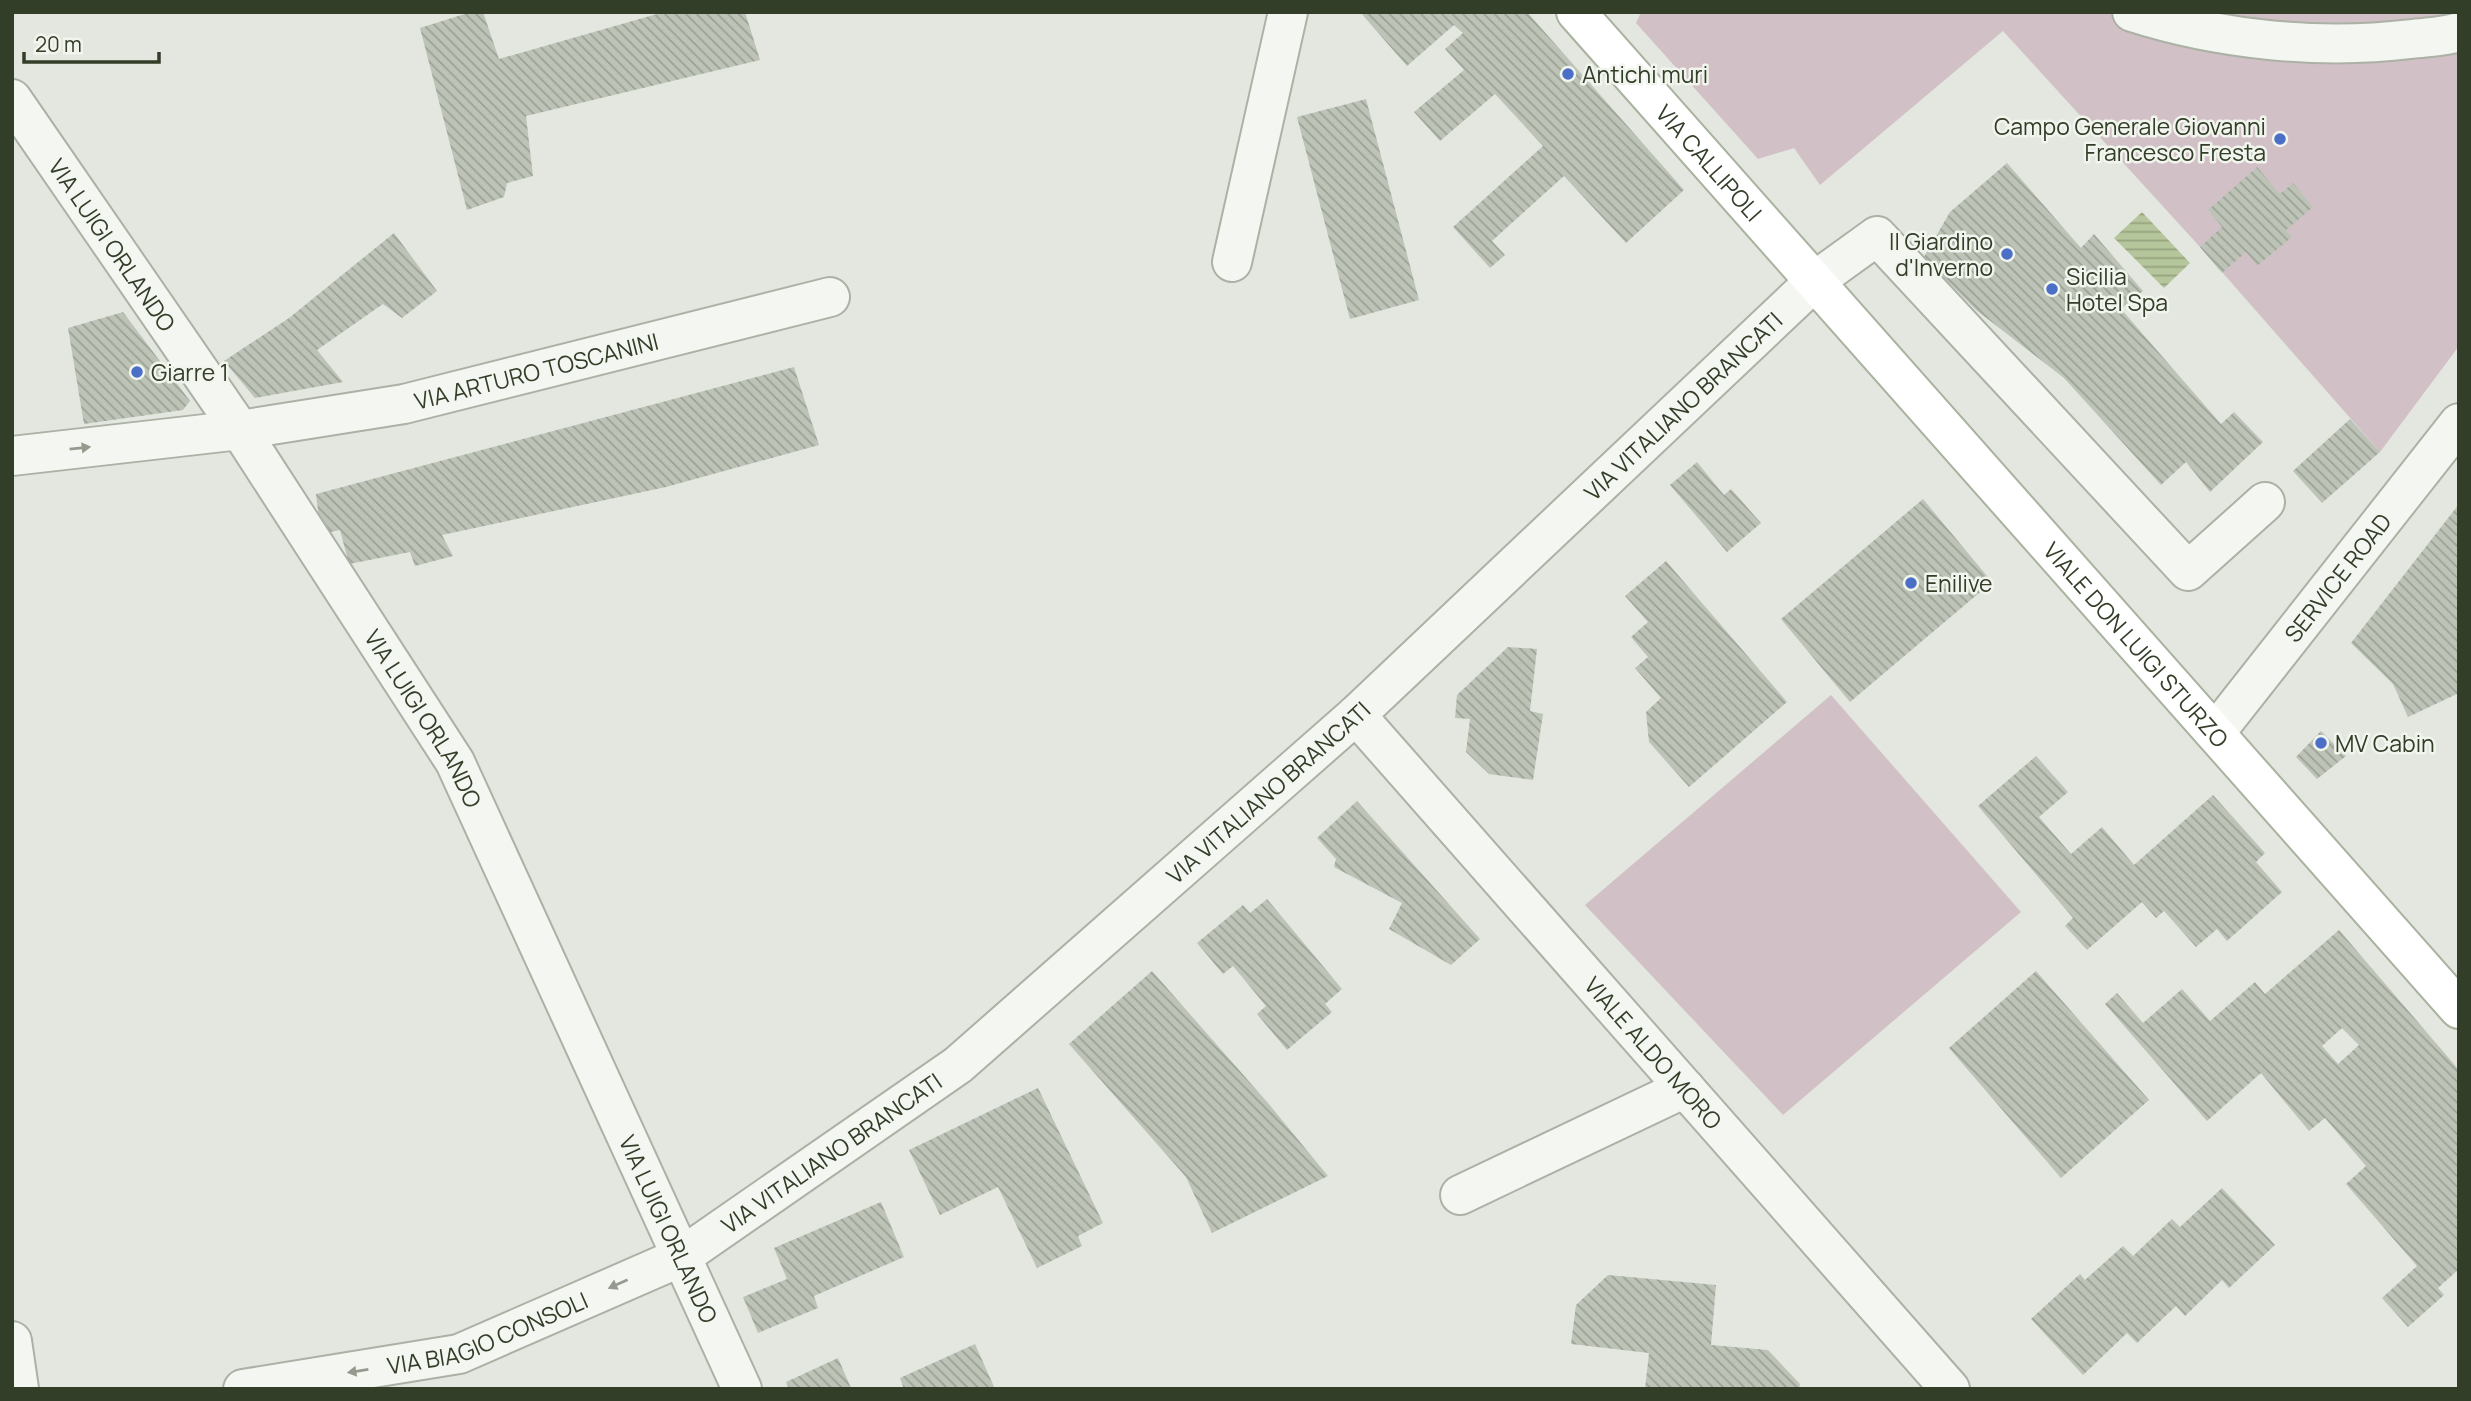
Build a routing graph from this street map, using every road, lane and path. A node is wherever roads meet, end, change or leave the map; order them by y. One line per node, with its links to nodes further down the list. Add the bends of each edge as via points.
1 (1288, 12): 6 (street)
2 (2132, 12): 4 (street, via 2195,28 2300,42 2379,43)
3 (1582, 15): 7 (main road, VIA CALLIPOLI)
4 (2459, 32)
5 (12, 99): 10 (street, VIA LUIGI ORLANDO)
6 (1232, 262)
7 (1816, 280): 12 (street, VIA VITALIANO BRANCATI, via 1877,236 2188,571); 13 (street, VIA VITALIANO BRANCATI); 14 (main road, VIALE DON LUIGI STURZO)
8 (830, 297): 10 (street, VIA ARTURO TOSCANINI, via 404,404)
9 (2459, 422): 14 (street, SERVICE ROAD)
10 (240, 430): 11 (street, VIA ARTURO TOSCANINI, one-way to 10); 18 (street, VIA LUIGI ORLANDO, via 455,762)
11 (12, 456)
12 (2265, 502)
13 (1356, 715): 16 (street, VIALE ALDO MORO); 18 (street, VIA VITALIANO BRANCATI, via 958,1065)
14 (2215, 733): 15 (main road, VIALE DON LUIGI STURZO)
15 (2459, 1009)
16 (1685, 1088): 17 (street); 23 (street, VIALE ALDO MORO)
17 (1461, 1195)
18 (681, 1257): 21 (street, VIA BIAGIO CONSOLI, one-way to 21, via 459,1354); 22 (street, VIA LUIGI ORLANDO)
19 (12, 1341): 20 (street)
20 (19, 1389)
21 (243, 1389)
22 (742, 1389)
23 (1950, 1389)

